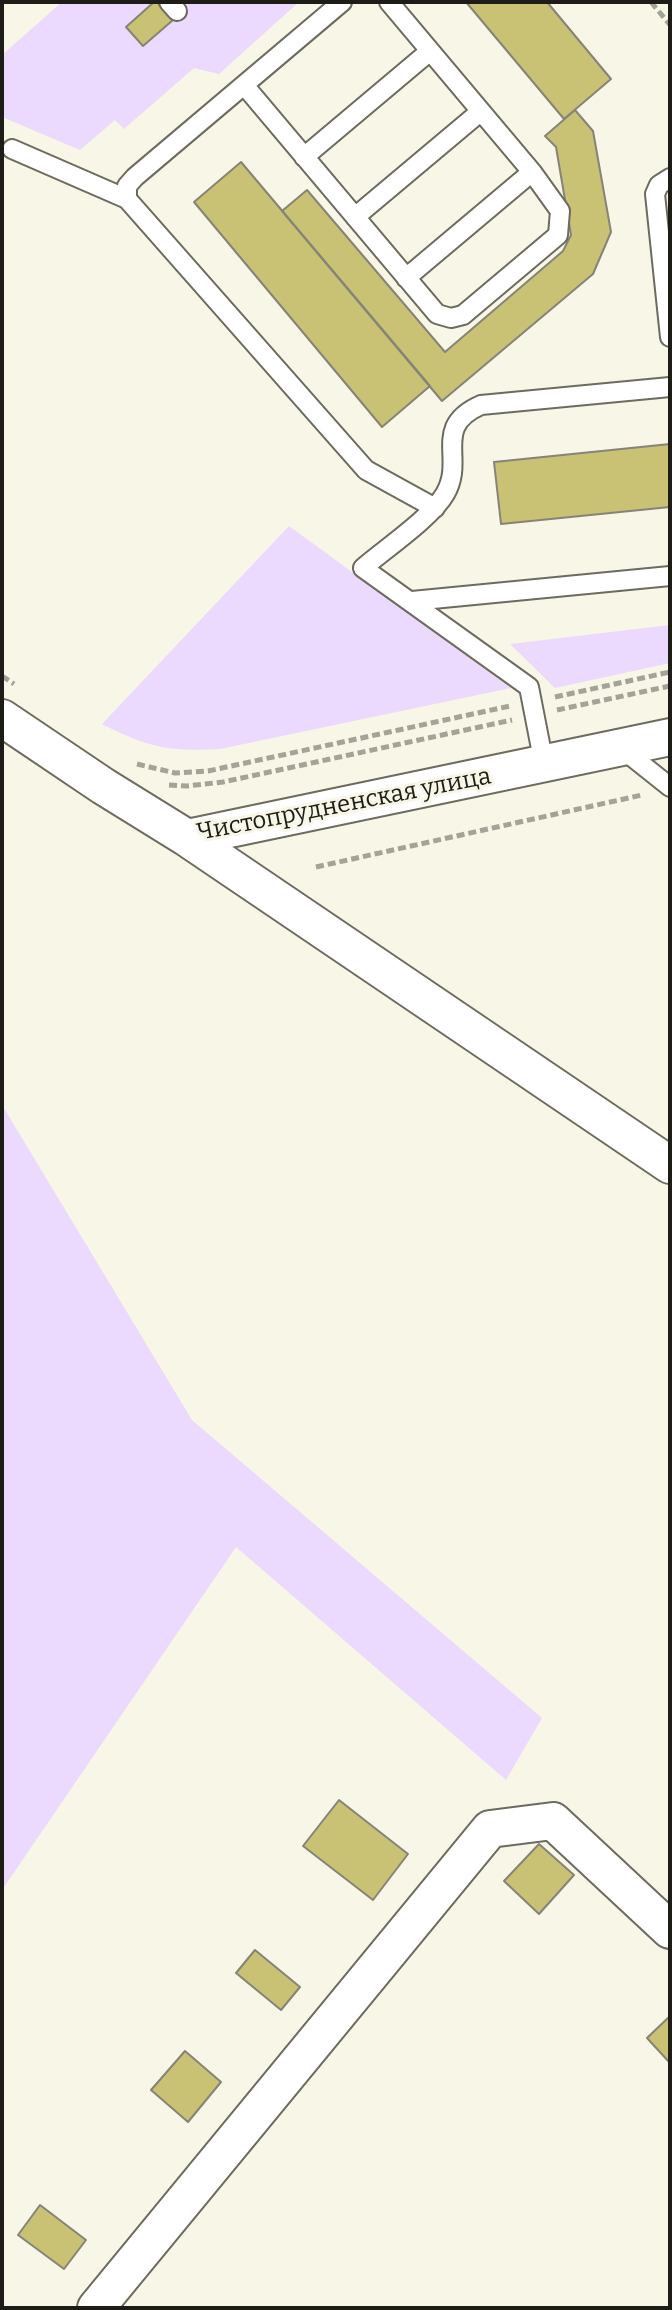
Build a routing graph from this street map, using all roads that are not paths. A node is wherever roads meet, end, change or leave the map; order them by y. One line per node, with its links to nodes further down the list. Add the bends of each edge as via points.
1 (342, 2): 4 (lane)
2 (389, 2): 3 (lane)
3 (430, 51): 5 (lane); 7 (lane)
4 (244, 85): 7 (lane); 10 (lane, via 135,177 127,186)
5 (480, 112): 8 (lane); 11 (lane)
6 (12, 149): 10 (lane)
7 (304, 157): 11 (lane)
8 (532, 172): 12 (lane); 12 (lane, via 560,211 558,235 475,305 451,318 437,314)
9 (670, 178): 13 (lane, via 655,194)
10 (127, 199): 15 (lane, via 366,470)
11 (355, 217): 12 (lane)
12 (406, 278)
13 (670, 337)
14 (670, 387): 15 (lane, via 481,405 468,411 451,437 452,476)
15 (435, 508): 17 (lane, via 363,568)
16 (670, 576): 17 (lane)
17 (412, 601): 21 (lane, via 529,687)
18 (2, 718): 23 (street, Чистопрудненская улица)
19 (670, 737): 20 (street, Чистопрудненская улица)
20 (621, 748): 21 (street, Чистопрудненская улица); 22 (lane)
21 (544, 764): 23 (street, Чистопрудненская улица)
22 (662, 790)
23 (187, 838): 24 (street)
24 (670, 1165)
25 (670, 1930): 26 (street, via 553,1821 490,1829)
26 (96, 2308)

